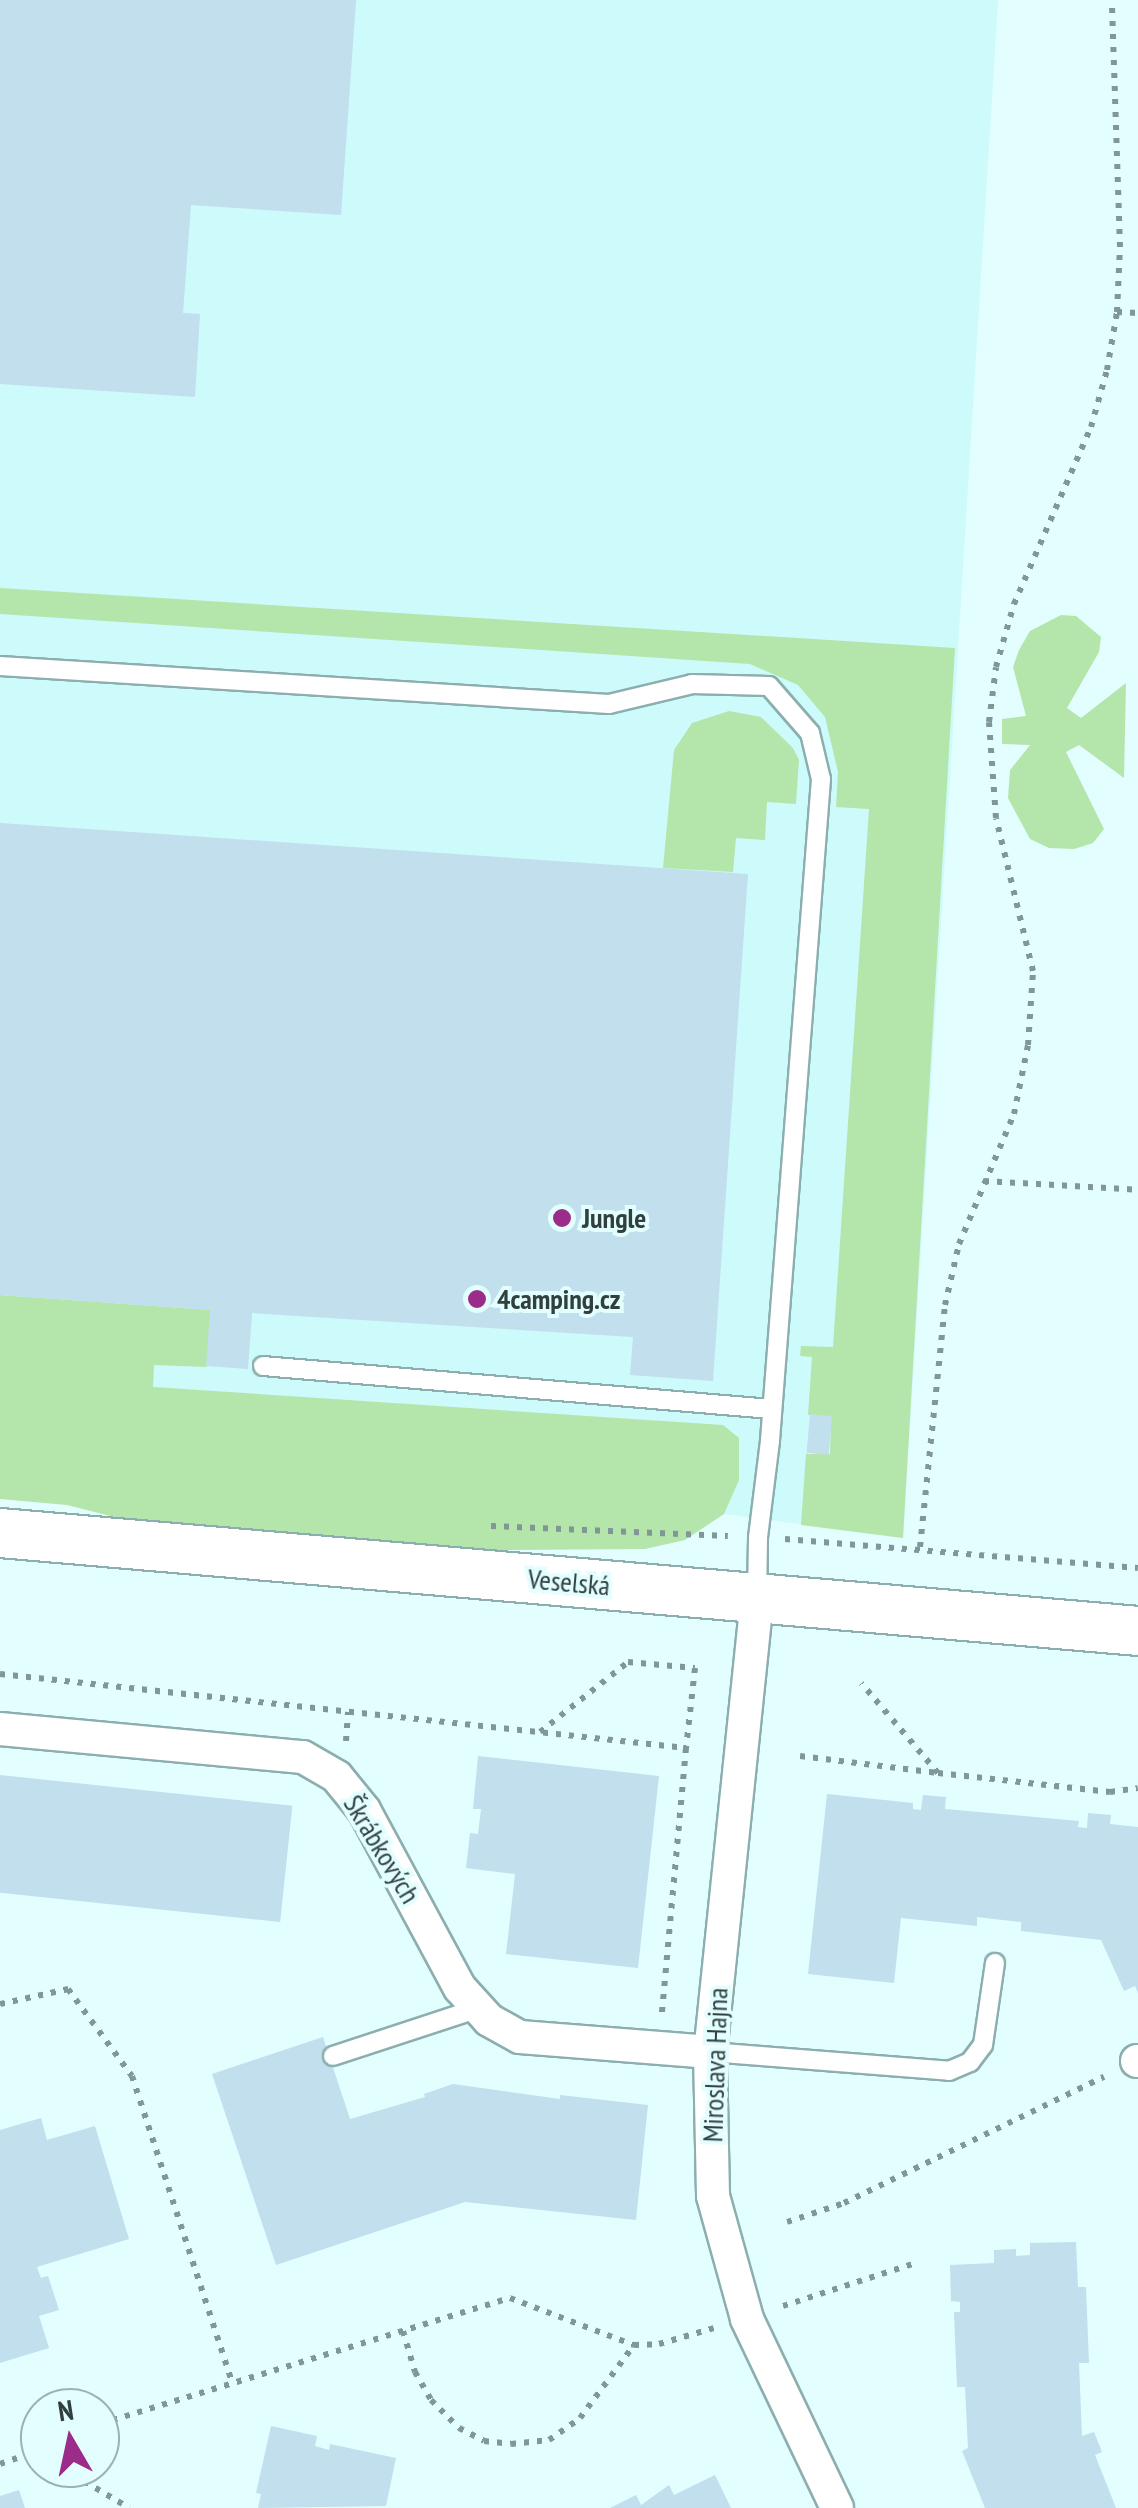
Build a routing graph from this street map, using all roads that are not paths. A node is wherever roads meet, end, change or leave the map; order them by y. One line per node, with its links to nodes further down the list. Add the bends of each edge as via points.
1 (0, 666): 3 (lane, via 608,704 692,684 769,686 810,733 821,778)
2 (263, 1366): 3 (lane)
3 (771, 1409): 5 (lane)
4 (0, 1533): 5 (street, Veselská)
5 (757, 1598): 6 (street, Veselská); 10 (street, Miroslava Hajna)
6 (1138, 1631)
7 (0, 1729): 9 (street, Škrábkových, via 303,1757 337,1777 364,1810 460,1988)
8 (995, 1963): 10 (lane, via 984,2045 949,2072)
9 (478, 2008): 10 (street, Škrábkových, via 520,2037); 11 (lane)
10 (710, 2052): 12 (street, Miroslava Hajna, via 713,2196 747,2318)
11 (333, 2056)
12 (837, 2508)

